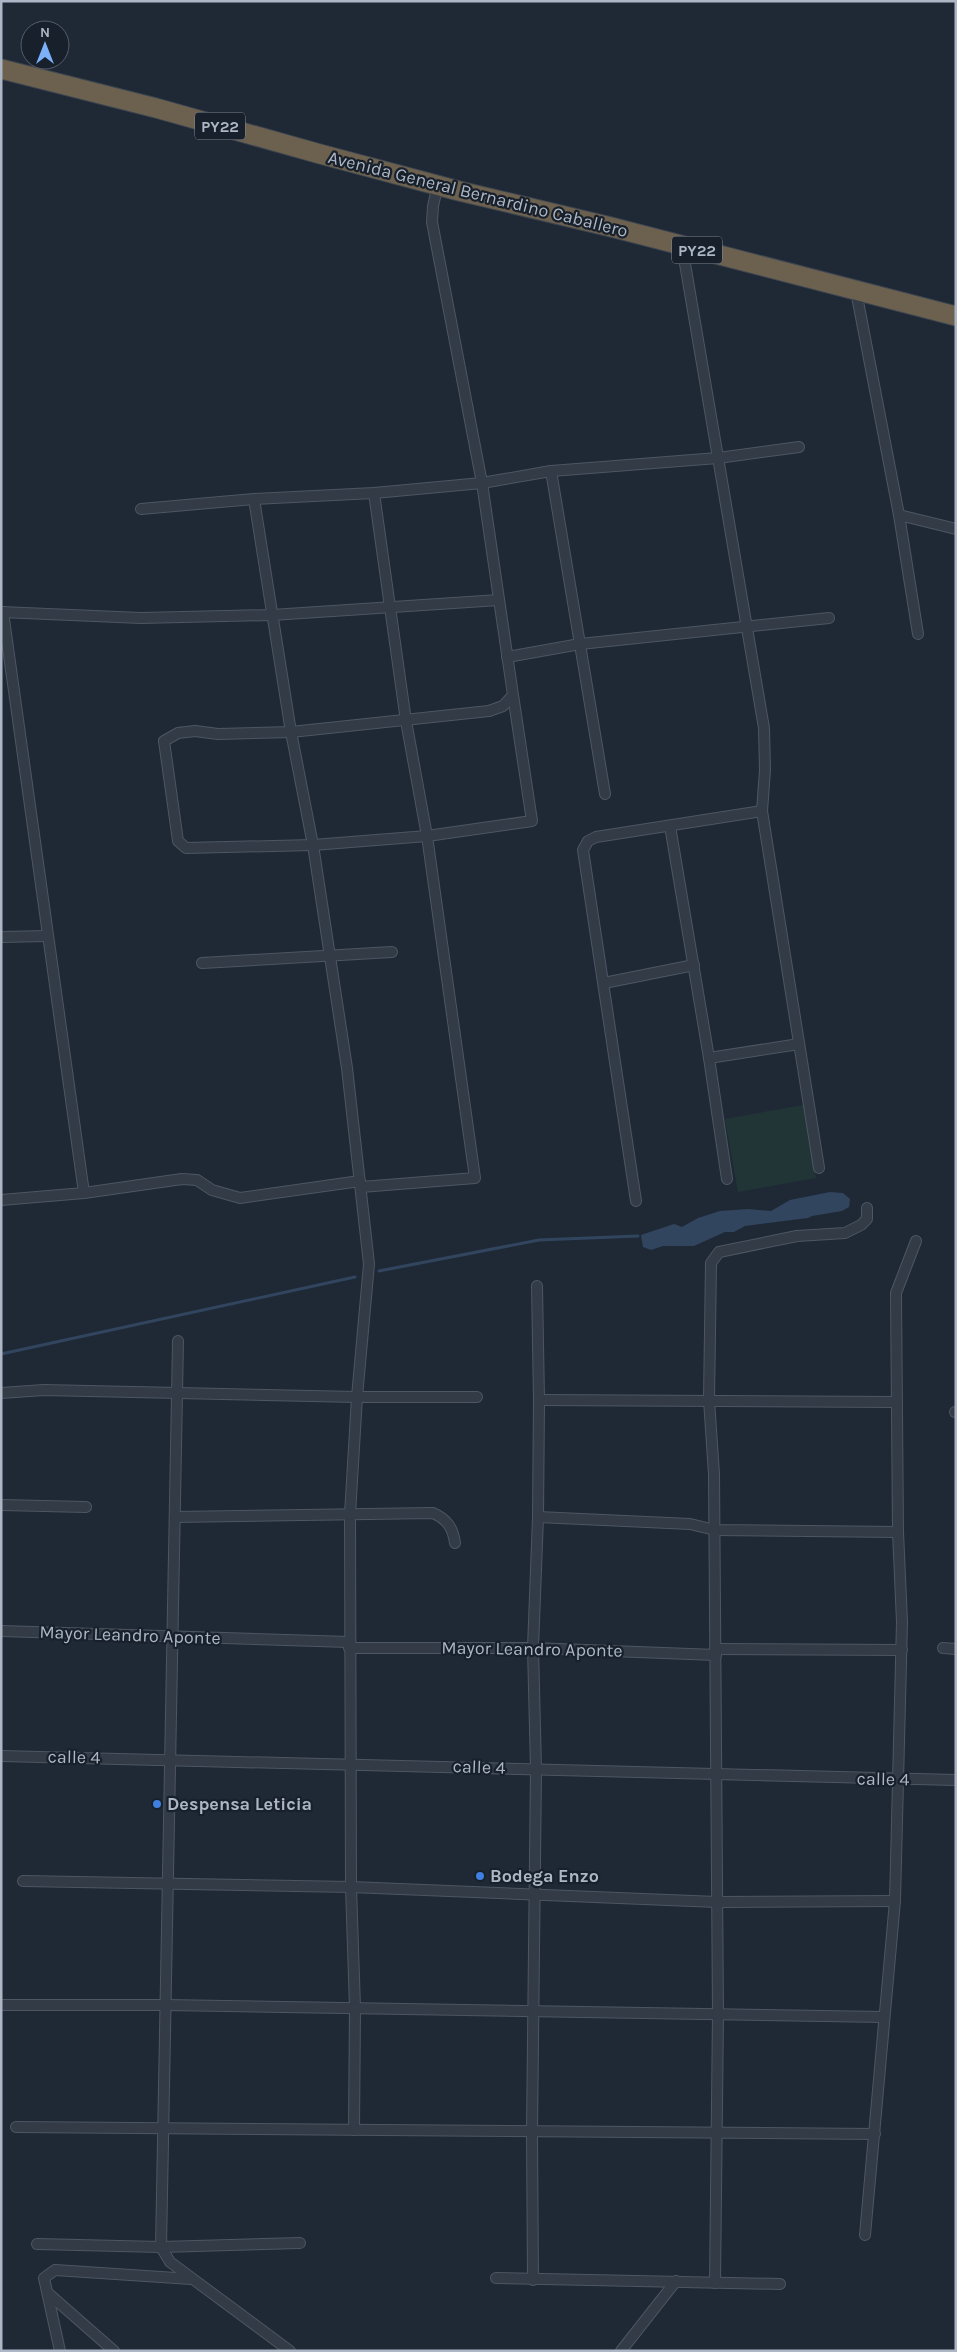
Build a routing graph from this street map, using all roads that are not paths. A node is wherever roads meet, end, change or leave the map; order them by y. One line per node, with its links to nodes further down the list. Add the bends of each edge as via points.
1 (1, 70): 2 (highway, Avenida General Bernardino Caballero / PY22)
2 (438, 184): 3 (highway, Avenida General Bernardino Caballero / PY22); 9 (street, via 432,222)
3 (682, 246): 4 (highway, Avenida General Bernardino Caballero / PY22); 7 (street)
4 (856, 291): 5 (highway, Avenida General Bernardino Caballero / PY22); 13 (street)
5 (956, 316)
6 (799, 447): 7 (street)
7 (718, 458): 8 (street); 20 (street)
8 (550, 471): 9 (street); 22 (street)
9 (482, 483): 10 (street); 15 (street)
10 (374, 493): 11 (street); 16 (street)
11 (254, 499): 12 (street); 18 (street)
12 (141, 509)
13 (899, 515): 14 (street); 21 (street)
14 (956, 528)
15 (499, 600): 16 (street); 23 (street)
16 (390, 606): 18 (street); 25 (street)
17 (2, 612): 18 (street, via 141,618); 32 (street)
18 (272, 615): 26 (street)
19 (829, 618): 20 (street)
20 (747, 627): 22 (street); 28 (street, via 764,728)
21 (918, 634)
22 (580, 644): 23 (street); 27 (street)
23 (507, 657): 24 (street)
24 (513, 695): 25 (street, via 503,706 489,711); 30 (street, via 532,821)
25 (406, 721): 26 (street); 30 (street)
26 (292, 732): 31 (street); 31 (street, via 218,734 195,731 178,733 164,741 178,841 186,848)
27 (605, 794)
28 (762, 811): 29 (street); 39 (street)
29 (670, 826): 37 (street); 38 (street, via 596,837 588,841 583,850)
30 (427, 836): 31 (street); 43 (street, via 475,1178)
31 (313, 845): 35 (street)
32 (48, 936): 33 (street); 44 (street)
33 (1, 937)
34 (392, 952): 35 (street)
35 (329, 957): 36 (street); 43 (street)
36 (202, 963)
37 (694, 965): 38 (street); 40 (street)
38 (604, 983): 46 (street)
39 (799, 1044): 40 (street); 41 (street)
40 (709, 1058): 42 (street)
41 (819, 1168)
42 (727, 1178)
43 (361, 1184): 44 (street, via 240,1198 212,1190 197,1180 182,1179); 54 (street, via 369,1264)
44 (84, 1193): 45 (street)
45 (1, 1200)
46 (636, 1201)
47 (867, 1208): 56 (street, via 867,1219 862,1225 845,1232 796,1236 720,1252 711,1263)
48 (916, 1241): 57 (street, via 896,1293)
49 (537, 1286): 55 (street)
50 (178, 1341): 52 (street)
51 (1, 1393): 52 (street, via 44,1390)
52 (177, 1393): 54 (street); 62 (street)
53 (477, 1397): 54 (street)
54 (357, 1398): 60 (street)
55 (539, 1400): 56 (street); 61 (street)
56 (709, 1400): 57 (street); 63 (street)
57 (896, 1402): 64 (street)
58 (1, 1505): 59 (street)
59 (86, 1506)
60 (350, 1514): 62 (street); 65 (street, via 433,1513 445,1518); 68 (street)
61 (538, 1517): 63 (street, via 690,1524); 69 (street)
62 (175, 1518): 67 (street)
63 (715, 1530): 64 (street); 73 (street)
64 (898, 1532): 72 (street)
65 (455, 1543)
66 (1, 1631): 67 (street, Mayor Leandro Aponte)
67 (173, 1636): 68 (street, Mayor Leandro Aponte); 75 (street)
68 (349, 1645): 69 (street, Mayor Leandro Aponte); 76 (street)
69 (533, 1648): 73 (street, Mayor Leandro Aponte); 77 (street)
70 (943, 1648): 71 (street)
71 (956, 1649)
72 (902, 1650): 73 (street, Mayor Leandro Aponte); 79 (street)
73 (716, 1652): 78 (street)
74 (1, 1756): 75 (street, calle 4)
75 (169, 1759): 76 (street, calle 4); 82 (street)
76 (352, 1764): 77 (street, calle 4); 83 (street)
77 (536, 1769): 78 (street, calle 4); 84 (street)
78 (717, 1774): 79 (street, calle 4); 86 (street)
79 (899, 1780): 80 (street, calle 4); 85 (street)
80 (956, 1780)
81 (23, 1881): 82 (street)
82 (166, 1884): 83 (street); 88 (street)
83 (351, 1887): 84 (street); 89 (street)
84 (534, 1894): 86 (street); 90 (street)
85 (896, 1901): 86 (street); 92 (street)
86 (717, 1902): 91 (street)
87 (1, 2005): 88 (street)
88 (165, 2005): 89 (street); 94 (street)
89 (355, 2008): 90 (street); 95 (street)
90 (534, 2011): 91 (street); 96 (street)
91 (718, 2014): 92 (street); 97 (street)
92 (884, 2017): 98 (street)
93 (16, 2127): 94 (street)
94 (163, 2128): 95 (street); 102 (street)
95 (354, 2130): 96 (street)
96 (532, 2132): 97 (street); 105 (street)
97 (716, 2133): 98 (street); 107 (street)
98 (875, 2134): 99 (street)
99 (865, 2235)
100 (300, 2243): 102 (street)
101 (37, 2244): 102 (street)
102 (161, 2247): 104 (street, via 170,2262)
103 (496, 2278): 105 (street)
104 (191, 2279): 109 (street, via 55,2270 44,2278); 112 (street)
105 (533, 2280): 106 (street)
106 (676, 2281): 107 (street); 113 (street)
107 (714, 2283): 108 (street)
108 (780, 2284)
109 (48, 2294): 110 (street); 111 (street)
110 (60, 2351)
111 (114, 2351)
112 (290, 2351)
113 (621, 2351)

